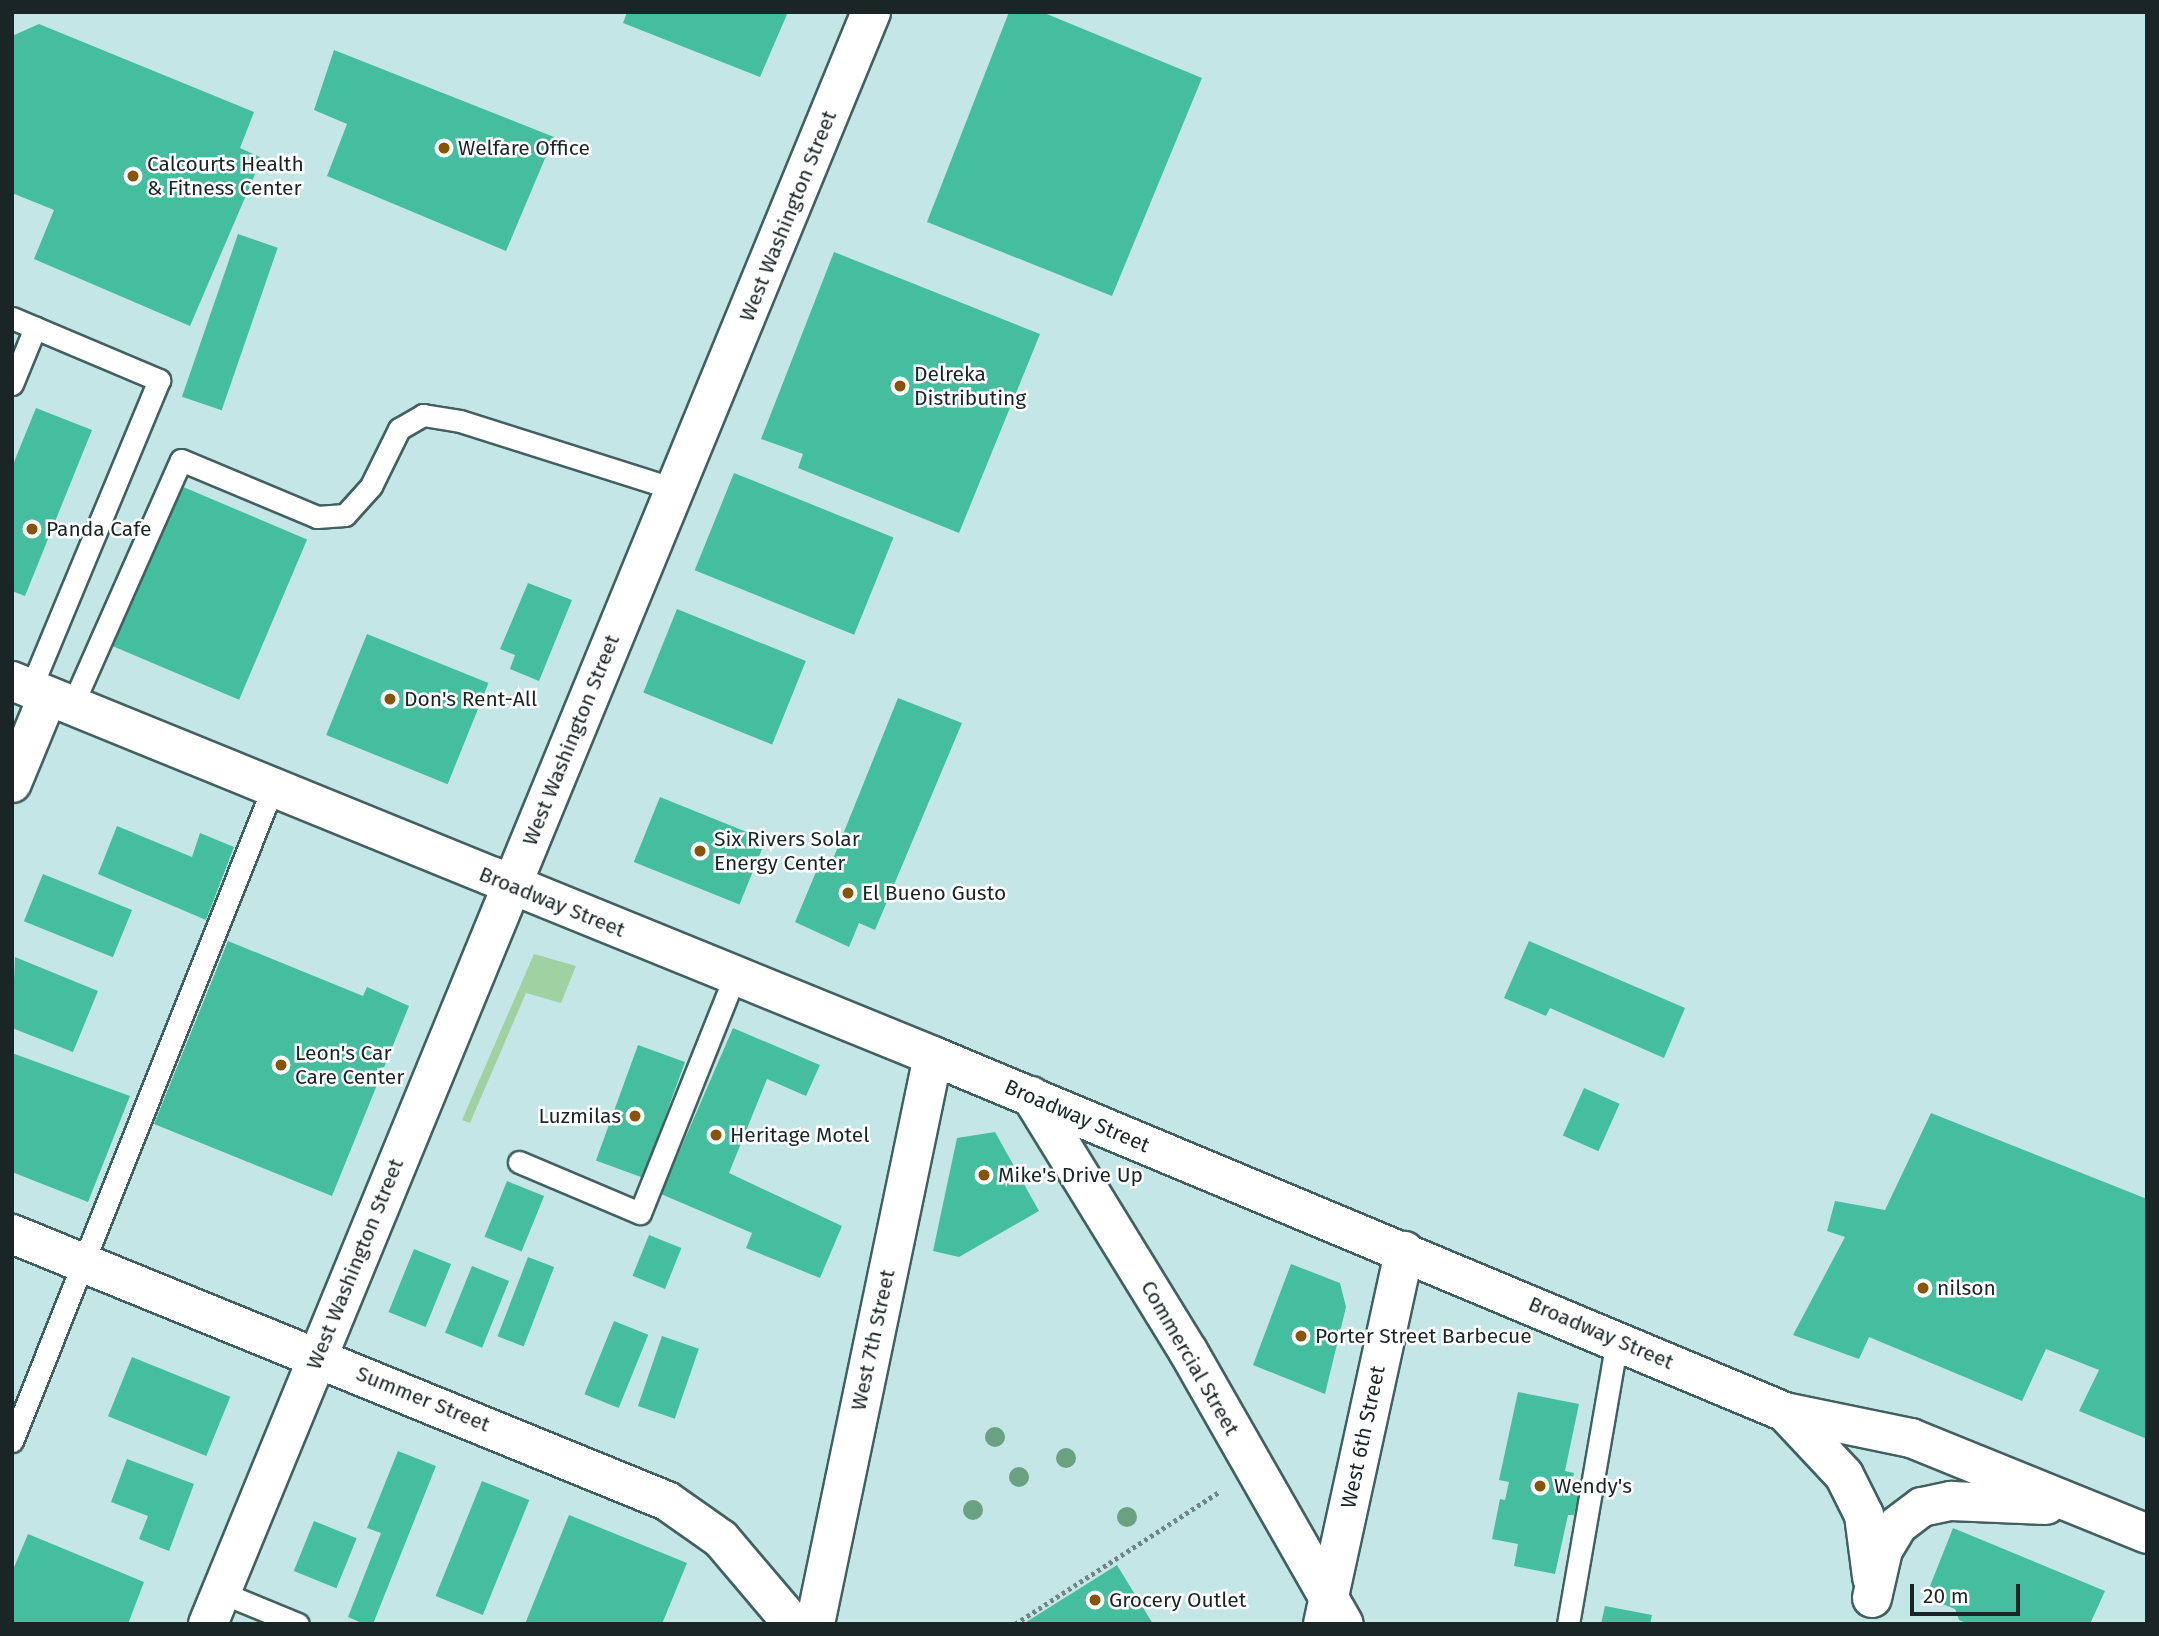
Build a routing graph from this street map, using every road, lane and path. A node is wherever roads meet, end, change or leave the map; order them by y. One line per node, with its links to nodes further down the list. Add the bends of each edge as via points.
1 (871, 12): 5 (main road, West Washington Street)
2 (12, 317): 3 (lane)
3 (35, 328): 4 (lane); 6 (lane, via 159,380)
4 (12, 384)
5 (674, 489): 6 (lane, via 460,421 423,415 398,429 371,486 345,515 317,517 181,460); 9 (main road, West Washington Street)
6 (40, 694): 7 (main road); 8 (main road, Broadway Street)
7 (12, 783)
8 (273, 788): 9 (main road, Broadway Street); 16 (lane)
9 (512, 885): 10 (main road, Broadway Street); 18 (main road, West Washington Street)
10 (735, 975): 11 (main road, Broadway Street); 13 (lane, via 640,1213)
11 (933, 1056): 12 (main road, Broadway Street); 29 (main road, West 7th Street)
12 (1031, 1096): 15 (main road, Broadway Street); 26 (main road, Commercial Street, via 1188,1351)
13 (519, 1162)
14 (12, 1234): 16 (main road, Summer Street)
15 (1404, 1251): 17 (main road, Broadway Street); 26 (main road, West 6th Street)
16 (84, 1264): 18 (main road, Summer Street); 20 (lane)
17 (1617, 1339): 19 (main road, Broadway Street); 31 (lane)
18 (318, 1356): 24 (main road, West Washington Street); 28 (main road, Summer Street, via 667,1501 721,1539)
19 (1785, 1412): 22 (main road, Broadway Street, via 1911,1438); 25 (main road, via 1831,1458 1864,1515 1871,1542)
20 (12, 1441)
21 (1219, 1492): 30 (path)
22 (2083, 1510): 23 (main road, Broadway Street); 25 (main road, via 1951,1501 1922,1507 1898,1525 1883,1550)
23 (2147, 1534)
24 (214, 1608): 27 (lane)
25 (1870, 1611)
26 (1331, 1616)
27 (298, 1624)
28 (793, 1624)
29 (815, 1624)
30 (1015, 1624)
31 (1568, 1624)

